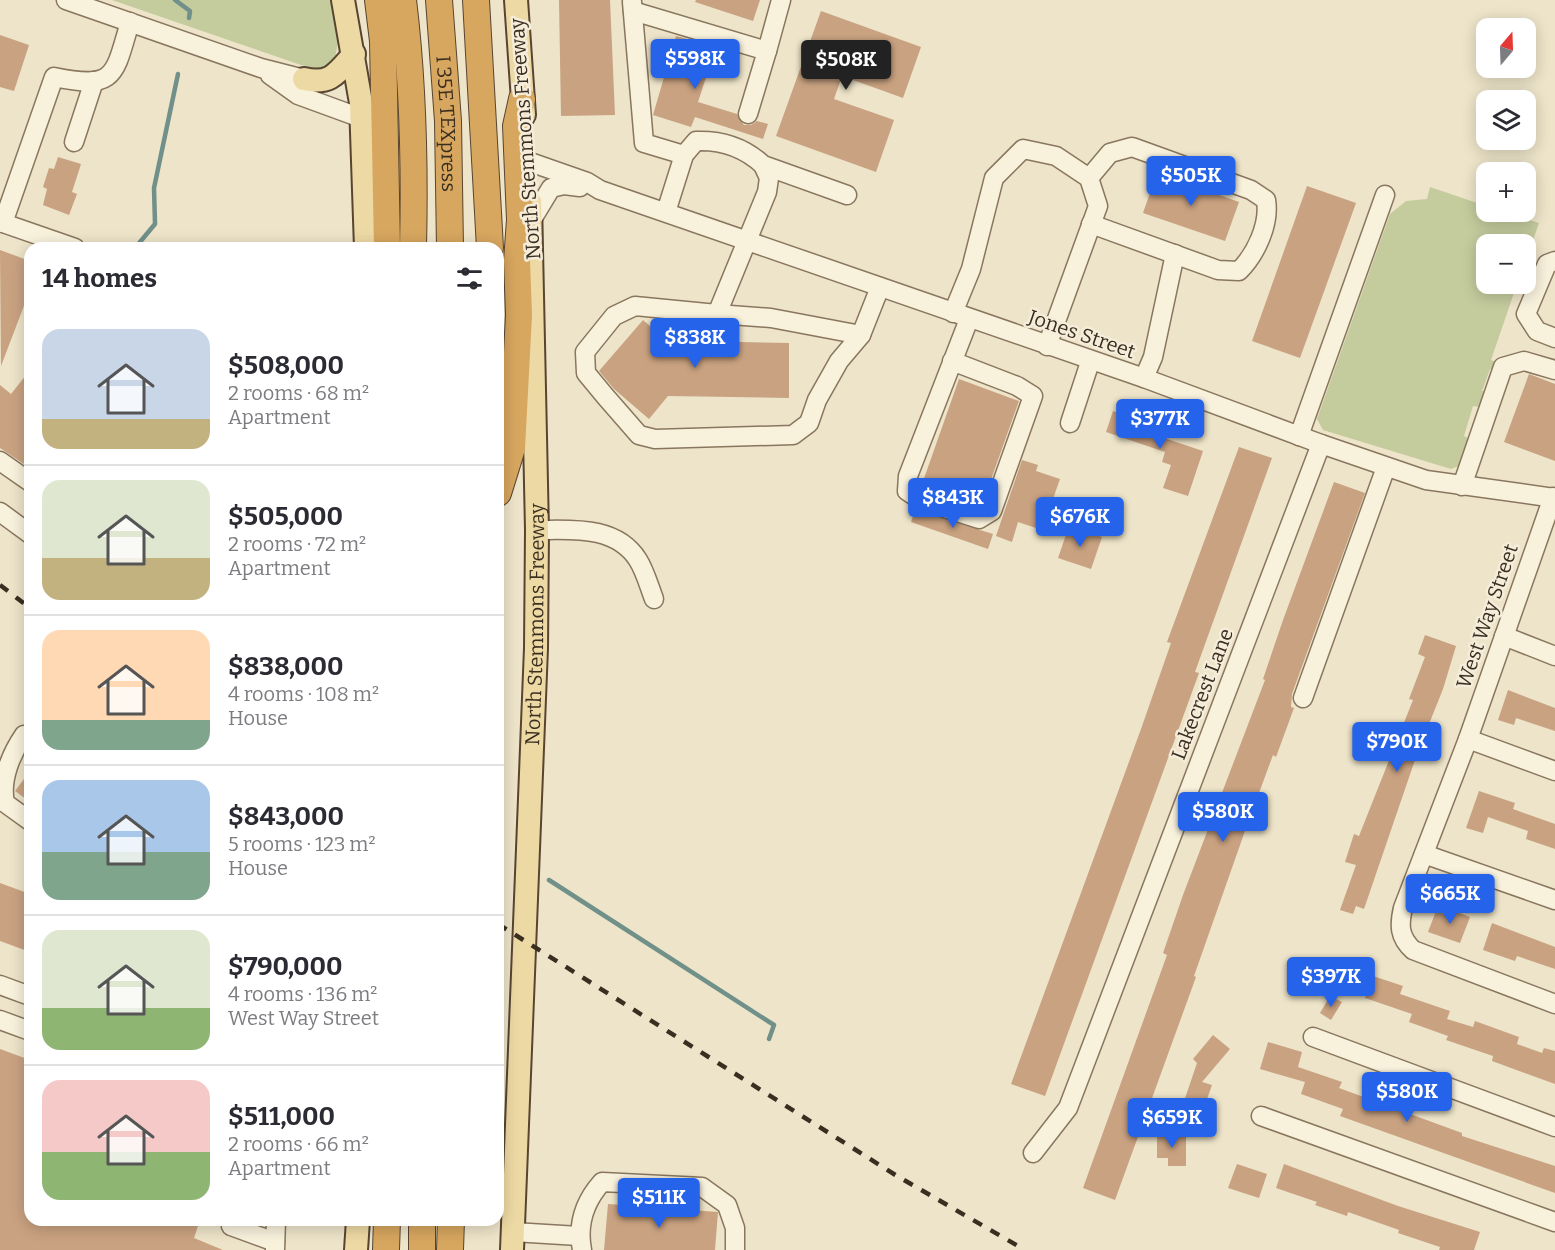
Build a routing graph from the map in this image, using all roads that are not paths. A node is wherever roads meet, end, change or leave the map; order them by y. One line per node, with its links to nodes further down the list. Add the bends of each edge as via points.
1 (66, 0): 11 (street)
2 (343, 0): 14 (main road)
3 (378, 0): 36 (highway, via 383,41)
4 (403, 0): 12 (highway)
5 (410, 0): 12 (highway)
6 (439, 0): 38 (highway, I 35E TEXpress, via 448,121)
7 (476, 0): 39 (highway, North Stemmons Freeway)
8 (516, 0): 18 (main road, North Stemmons Freeway)
9 (781, 0): 13 (street)
10 (632, 5): 13 (street); 22 (street, via 644,143)
11 (130, 22): 15 (street); 17 (street, via 116,70 106,80)
12 (407, 38): 37 (highway)
13 (767, 51): 19 (street)
14 (354, 54): 16 (main road, via 332,78 319,83); 20 (main road)
15 (261, 68): 16 (street); 20 (street, via 298,95)
16 (304, 79)
17 (94, 81): 21 (street); 31 (street, via 81,83 54,77)
18 (522, 99): 23 (main road, North Stemmons Freeway); 57 (highway, via 516,126 520,220 513,436)
19 (748, 114)
20 (361, 118): 35 (main road)
21 (74, 142)
22 (684, 155): 24 (street, via 696,141 711,141 742,150); 29 (street)
23 (527, 161): 26 (street, Jones Street); 30 (main road, North Stemmons Freeway)
24 (763, 165): 27 (street); 33 (street, via 769,178 767,192)
25 (1089, 178): 32 (street, via 1098,206); 40 (street, via 1110,153 1132,147 1251,190 1266,200 1265,223 1250,260 1239,271 1218,270); 44 (street, via 1056,156 1023,149 994,177)
26 (600, 190): 29 (street, Jones Street); 30 (street, Jones Street, via 564,185 551,188)
27 (847, 195)
28 (1385, 195): 53 (street)
29 (666, 212): 33 (street, Jones Street)
30 (531, 221): 64 (main road, North Stemmons Freeway)
31 (1, 222): 34 (street)
32 (1091, 224): 40 (street); 47 (street)
33 (749, 241): 42 (street, Jones Street); 43 (street)
34 (58, 242)
35 (366, 242)
36 (387, 242)
37 (413, 242)
38 (450, 242)
39 (490, 242)
40 (1175, 254): 51 (street, via 1153,357)
41 (1555, 261): 46 (street, via 1547,264 1526,314 1537,331)
42 (880, 287): 44 (street, Jones Street); 45 (street)
43 (717, 314): 45 (street, via 771,318); 45 (street, via 635,306 614,316 585,352 586,373 639,435 794,435 809,423 817,400 840,361)
44 (961, 316): 47 (street, Jones Street); 48 (street)
45 (861, 335)
46 (1555, 338)
47 (1047, 346): 49 (street, Jones Street)
48 (952, 361): 48 (street, via 908,476 907,491 922,501 979,519 993,511 1033,396)
49 (1090, 362): 51 (street, Jones Street); 52 (street)
50 (1555, 370): 59 (street, via 1524,361 1503,367)
51 (1144, 378): 53 (street, Jones Street)
52 (1070, 423)
53 (1299, 436): 54 (street, Jones Street)
54 (1321, 444): 56 (street, Jones Street); 83 (street, Lakecrest Lane, via 1068,1108)
55 (0, 461): 58 (street)
56 (1386, 467): 59 (street, Jones Street); 68 (street)
57 (504, 474)
58 (24, 478)
59 (1462, 486): 60 (street, Jones Street)
60 (1554, 497): 62 (street, West Way Street)
61 (0, 512): 63 (street)
62 (1549, 529): 66 (street, West Way Street)
63 (24, 530)
64 (537, 530): 65 (street, via 594,530 619,542 638,559); 91 (main road, North Stemmons Freeway, via 536,648)
65 (654, 599)
66 (1504, 636): 67 (street); 70 (street, West Way Street)
67 (1555, 656)
68 (1304, 698)
69 (24, 735): 72 (street, via 13,751 2,791 5,803)
70 (1468, 738): 71 (street); 73 (street, West Way Street)
71 (1555, 771)
72 (24, 817)
73 (1424, 854): 74 (street); 77 (street, West Way Street, via 1403,908 1400,925 1404,942 1413,950)
74 (1555, 900)
75 (0, 985): 76 (street)
76 (24, 994)
77 (1555, 1004)
78 (0, 1020): 79 (street)
79 (24, 1029)
80 (1313, 1037): 82 (street)
81 (1261, 1116): 84 (street)
82 (1555, 1127)
83 (1033, 1153)
84 (1555, 1222)
85 (231, 1226): 93 (street)
86 (276, 1226): 93 (street)
87 (358, 1226): 94 (main road)
88 (387, 1226): 95 (highway)
89 (422, 1226): 96 (highway)
90 (451, 1226): 97 (highway)
91 (512, 1241): 92 (street)
92 (581, 1243): 98 (street, via 587,1199 602,1182 702,1186 727,1205 735,1228)
93 (275, 1246)
94 (356, 1250)
95 (386, 1250)
96 (422, 1250)
97 (450, 1250)
98 (735, 1250)

